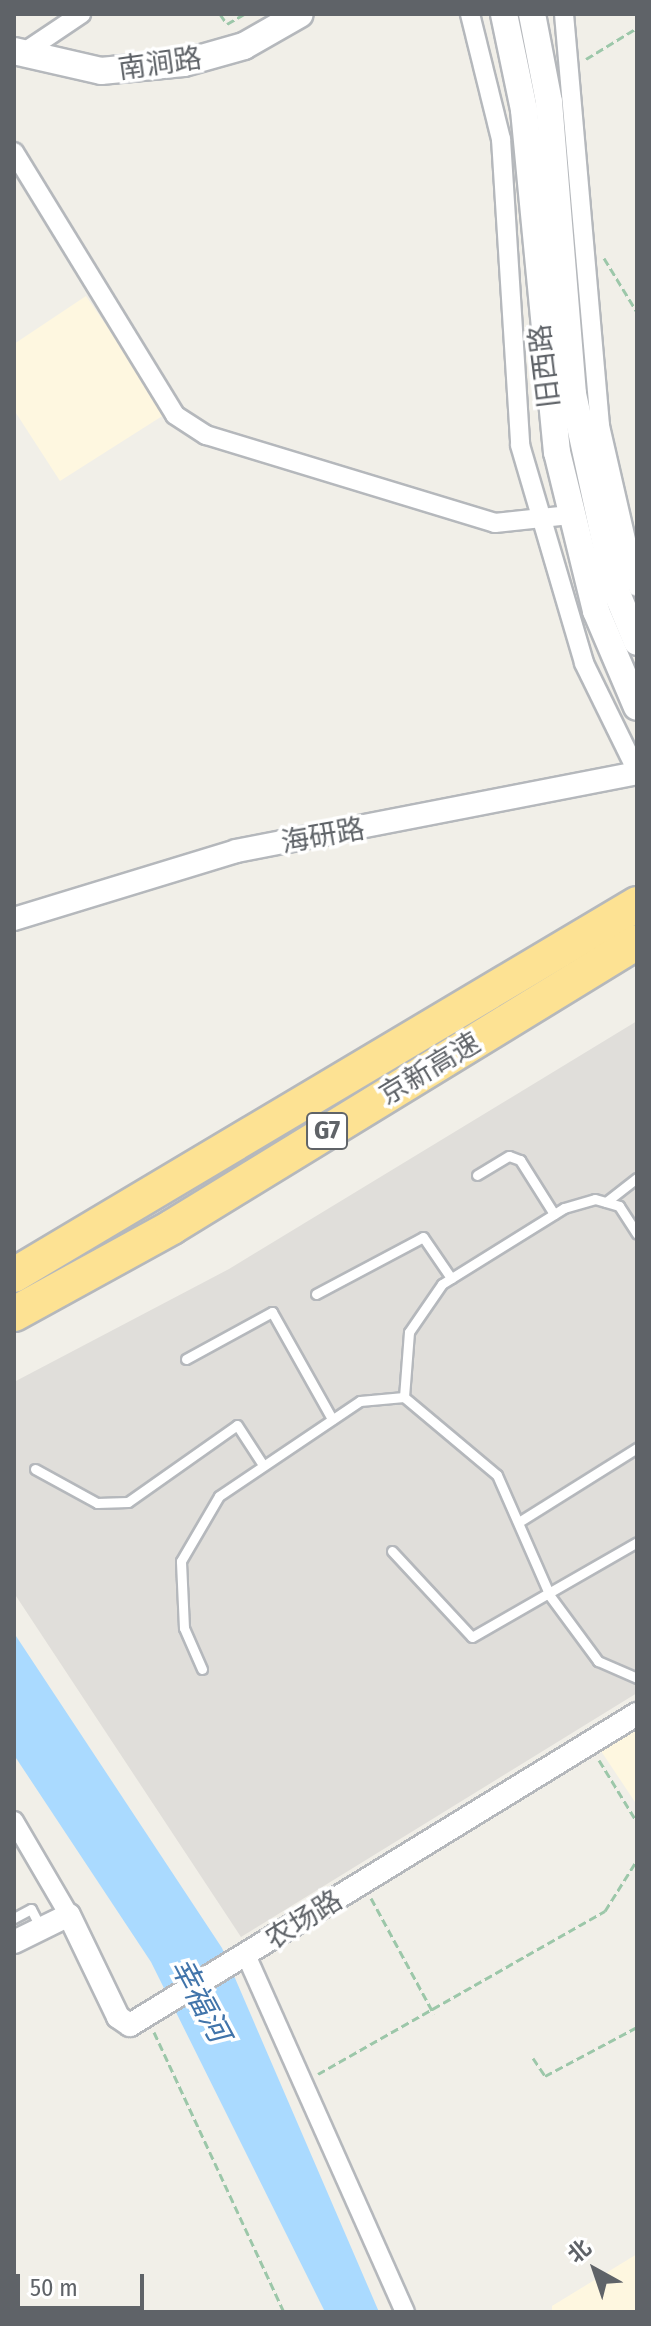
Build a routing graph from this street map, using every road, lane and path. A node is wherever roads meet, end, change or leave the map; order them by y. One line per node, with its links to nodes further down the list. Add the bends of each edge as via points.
1 (81, 14): 10 (street)
2 (220, 14): 3 (path, via 227,24)
3 (244, 14)
4 (300, 14): 10 (main road, 南涧路, via 244,46 184,63 101,71)
5 (470, 14): 15 (street, via 501,139 520,445)
6 (504, 14): 16 (main road, 旧西路, via 524,110 547,398)
7 (532, 14): 18 (main road, 旧西路, via 549,102 573,394 616,591)
8 (564, 14): 11 (street)
9 (637, 28): 11 (path)
10 (22, 50)
11 (569, 69): 13 (street)
12 (14, 152): 15 (street, via 175,415 206,435 495,523)
13 (582, 248): 14 (path, via 616,271); 17 (street, via 600,426)
14 (637, 312)
15 (537, 515): 16 (street); 20 (street, via 584,663)
16 (570, 515): 19 (main road, 旧西路, via 596,611)
17 (637, 587)
18 (637, 642)
19 (637, 707)
20 (637, 772): 22 (street, 海研路, via 236,851)
21 (637, 904): 29 (highway, 京新高速 / G7)
22 (14, 919)
23 (637, 942): 32 (highway, 京新高速 / G7, via 172,1227)
24 (477, 1175): 27 (lane, via 509,1156 520,1160)
25 (637, 1178): 26 (lane)
26 (606, 1202): 27 (lane, via 595,1199); 28 (lane, via 619,1206)
27 (554, 1214): 30 (lane)
28 (637, 1234)
29 (14, 1275)
30 (451, 1278): 31 (lane, via 423,1237); 34 (lane, via 422,1305 409,1332)
31 (316, 1294)
32 (14, 1314)
33 (186, 1359): 35 (lane, via 272,1312)
34 (404, 1397): 35 (lane, via 360,1401); 39 (lane, via 497,1475)
35 (332, 1419): 37 (lane)
36 (637, 1448): 39 (lane)
37 (261, 1462): 38 (lane, via 237,1425 128,1502 97,1503); 43 (lane, via 219,1496 181,1561 184,1628)
38 (35, 1469)
39 (522, 1520): 42 (lane)
40 (637, 1542): 42 (lane)
41 (392, 1551): 42 (lane, via 472,1637)
42 (550, 1596): 44 (lane, via 598,1661)
43 (202, 1669)
44 (637, 1678)
45 (637, 1714): 46 (street, 农场路)
46 (589, 1744): 48 (path); 50 (street, 农场路)
47 (14, 1821): 51 (street)
48 (637, 1822)
49 (637, 1860): 56 (path, via 605,1911)
50 (363, 1883): 55 (street, 农场路); 56 (path)
51 (69, 1915): 53 (street); 57 (street, via 118,2017 130,2025)
52 (14, 1918): 53 (lane, via 31,1909)
53 (41, 1929): 54 (street)
54 (14, 1942)
55 (243, 1957): 57 (street, 农场路); 60 (street)
56 (434, 2014): 60 (path, via 333,2072)
57 (151, 2016): 61 (path)
58 (637, 2027): 59 (path, via 545,2076)
59 (533, 2058)
60 (298, 2077): 62 (street)
61 (284, 2312)
62 (405, 2312)

